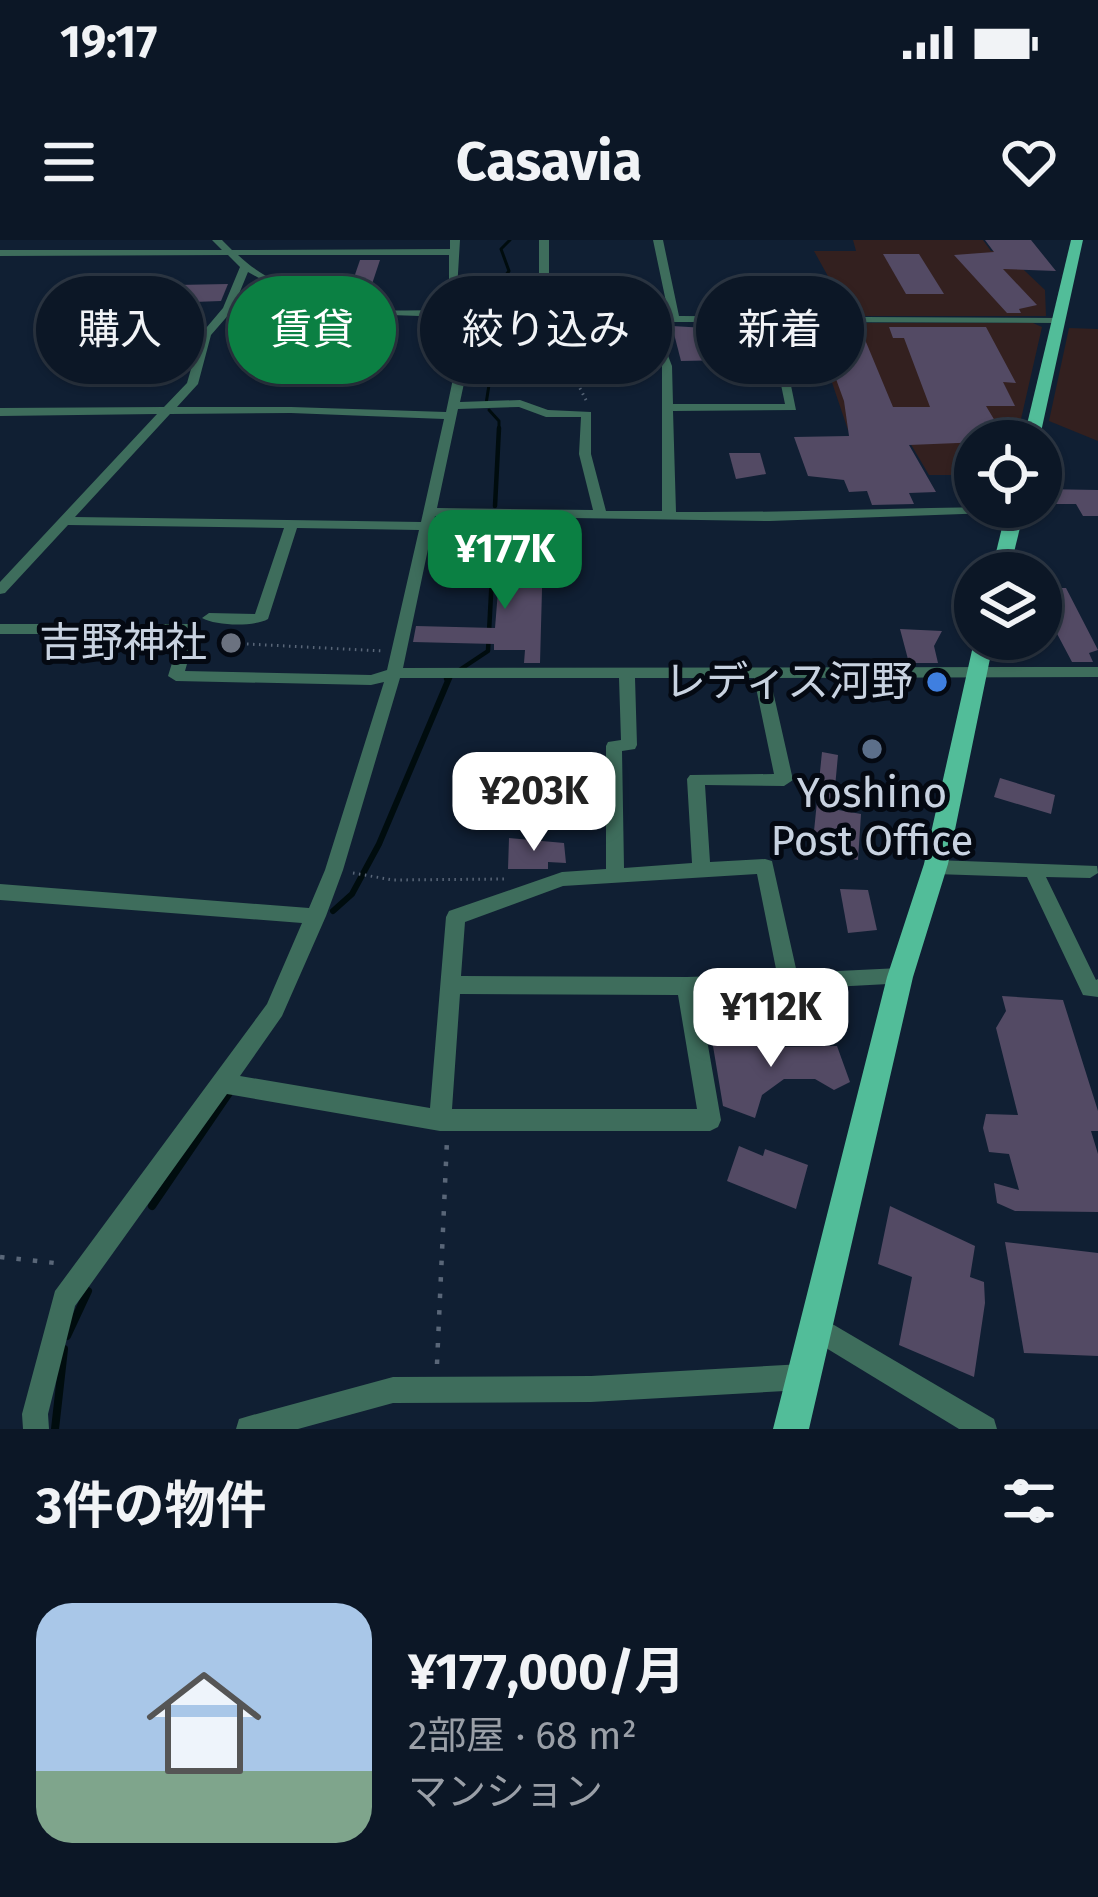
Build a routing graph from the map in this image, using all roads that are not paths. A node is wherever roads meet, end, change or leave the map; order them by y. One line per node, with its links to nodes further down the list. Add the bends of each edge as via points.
1 (544, 240): 11 (street)
2 (658, 240): 13 (street)
3 (1077, 240): 16 (main road)
4 (221, 245): 5 (street); 6 (street); 7 (street)
5 (454, 246): 10 (street)
6 (2, 256)
7 (245, 267): 8 (street); 9 (street)
8 (241, 276)
9 (262, 276)
10 (455, 276)
11 (543, 276)
12 (228, 308): 21 (street, via 206,334 192,384)
13 (674, 319): 14 (street)
14 (696, 319)
15 (864, 320): 16 (street)
16 (1059, 320): 24 (main road)
17 (458, 384): 22 (street)
18 (667, 384): 20 (street)
19 (787, 384): 20 (street, via 792,408)
20 (668, 407): 27 (street)
21 (169, 410): 22 (street); 23 (street); 29 (street)
22 (451, 411): 26 (street, via 520,403 587,414 585,454); 28 (street)
23 (0, 412)
24 (1036, 420)
25 (954, 510): 27 (street)
26 (600, 513): 27 (street); 28 (street)
27 (669, 514)
28 (429, 519): 30 (street); 38 (street)
29 (65, 521): 30 (street); 31 (street)
30 (292, 524): 32 (street, via 261,619)
31 (0, 590)
32 (208, 618)
33 (0, 628): 38 (street, via 190,628 176,676 371,680)
34 (979, 660): 35 (main road)
35 (976, 671): 36 (street); 37 (street); 41 (main road)
36 (761, 672): 39 (street); 40 (street, via 784,780 696,779)
37 (1098, 672)
38 (394, 673): 39 (street); 46 (street)
39 (627, 673): 44 (street, via 629,745 614,746)
40 (701, 867): 44 (street); 48 (street, via 765,866)
41 (935, 867): 42 (street); 47 (main road)
42 (1033, 869): 43 (street); 51 (street, via 1090,989)
43 (1090, 871)
44 (615, 874): 49 (street, via 562,879 456,917)
45 (0, 892): 46 (street)
46 (316, 916): 52 (street, via 275,1010)
47 (900, 977): 48 (street); 54 (main road)
48 (788, 980): 50 (street)
49 (452, 985): 50 (street); 53 (street)
50 (687, 986): 53 (street, via 710,1120)
51 (1098, 988)
52 (224, 1083): 53 (street); 57 (street, via 64,1300)
53 (444, 1120)
54 (817, 1328): 55 (main road); 60 (street)
55 (803, 1377): 56 (street, via 394,1390); 59 (main road)
56 (309, 1420): 58 (street)
57 (35, 1429)
58 (249, 1429)
59 (791, 1429)
60 (984, 1429)

